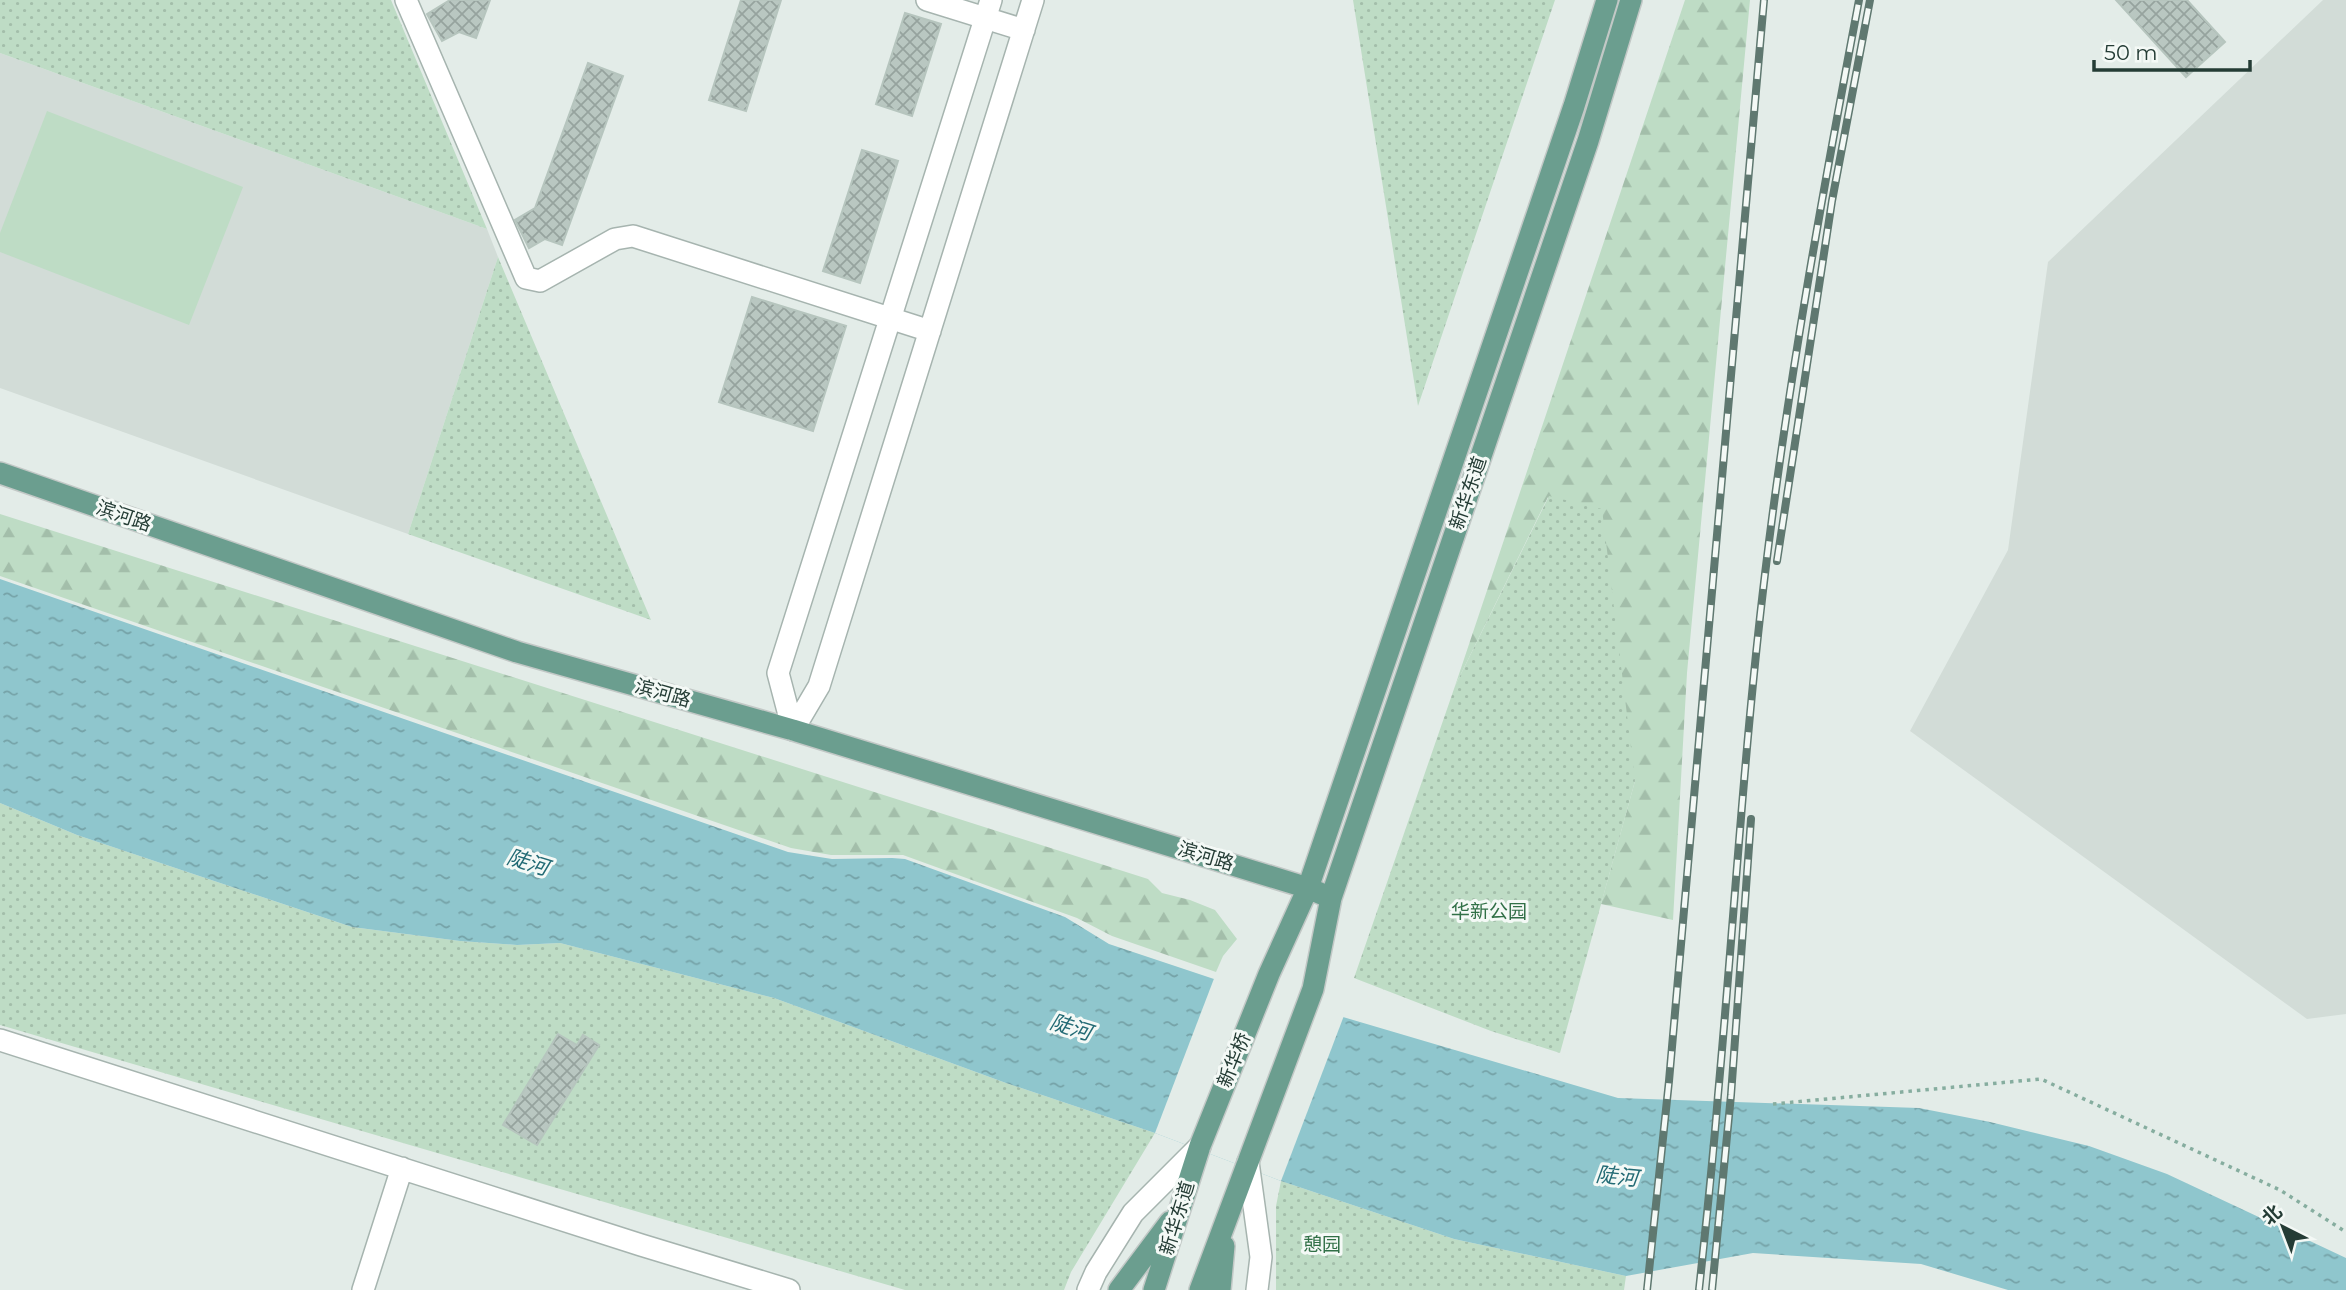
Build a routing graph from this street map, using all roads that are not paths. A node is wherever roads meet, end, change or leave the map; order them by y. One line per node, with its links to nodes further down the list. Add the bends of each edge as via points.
1 (406, 0): 8 (street, via 526,278 540,281 615,239 633,236)
2 (927, 0): 6 (street)
3 (1033, 0): 7 (street)
4 (1607, 0): 12 (main road, 新华东道)
5 (1631, 0): 13 (main road, 新华东道, via 1588,141)
6 (988, 9): 7 (street); 8 (street)
7 (1024, 30): 9 (street)
8 (891, 318): 9 (street); 11 (street, via 778,673)
9 (930, 331): 11 (street, via 819,686)
10 (0, 473): 11 (main road, 滨河路, via 517,652)
11 (793, 730): 12 (main road, 滨河路)
12 (1308, 888): 13 (main road, 滨河路); 14 (main road, 新华东道)
13 (1331, 898): 17 (main road, 新华东道, via 1313,989)
14 (1269, 974): 16 (main road, 新华桥)
15 (0, 1040): 18 (street)
16 (1199, 1146): 19 (main road, 新华东道); 23 (street, via 1133,1213)
17 (1248, 1162): 20 (main road); 28 (street, via 1261,1257)
18 (402, 1168): 21 (street); 22 (street)
19 (1179, 1209): 24 (main road); 25 (main road, 新华东道)
20 (1227, 1219): 26 (main road); 27 (main road)
21 (363, 1290)
22 (789, 1290)
23 (1088, 1290)
24 (1119, 1290)
25 (1154, 1290)
26 (1200, 1290)
27 (1220, 1290)
28 (1257, 1290)

